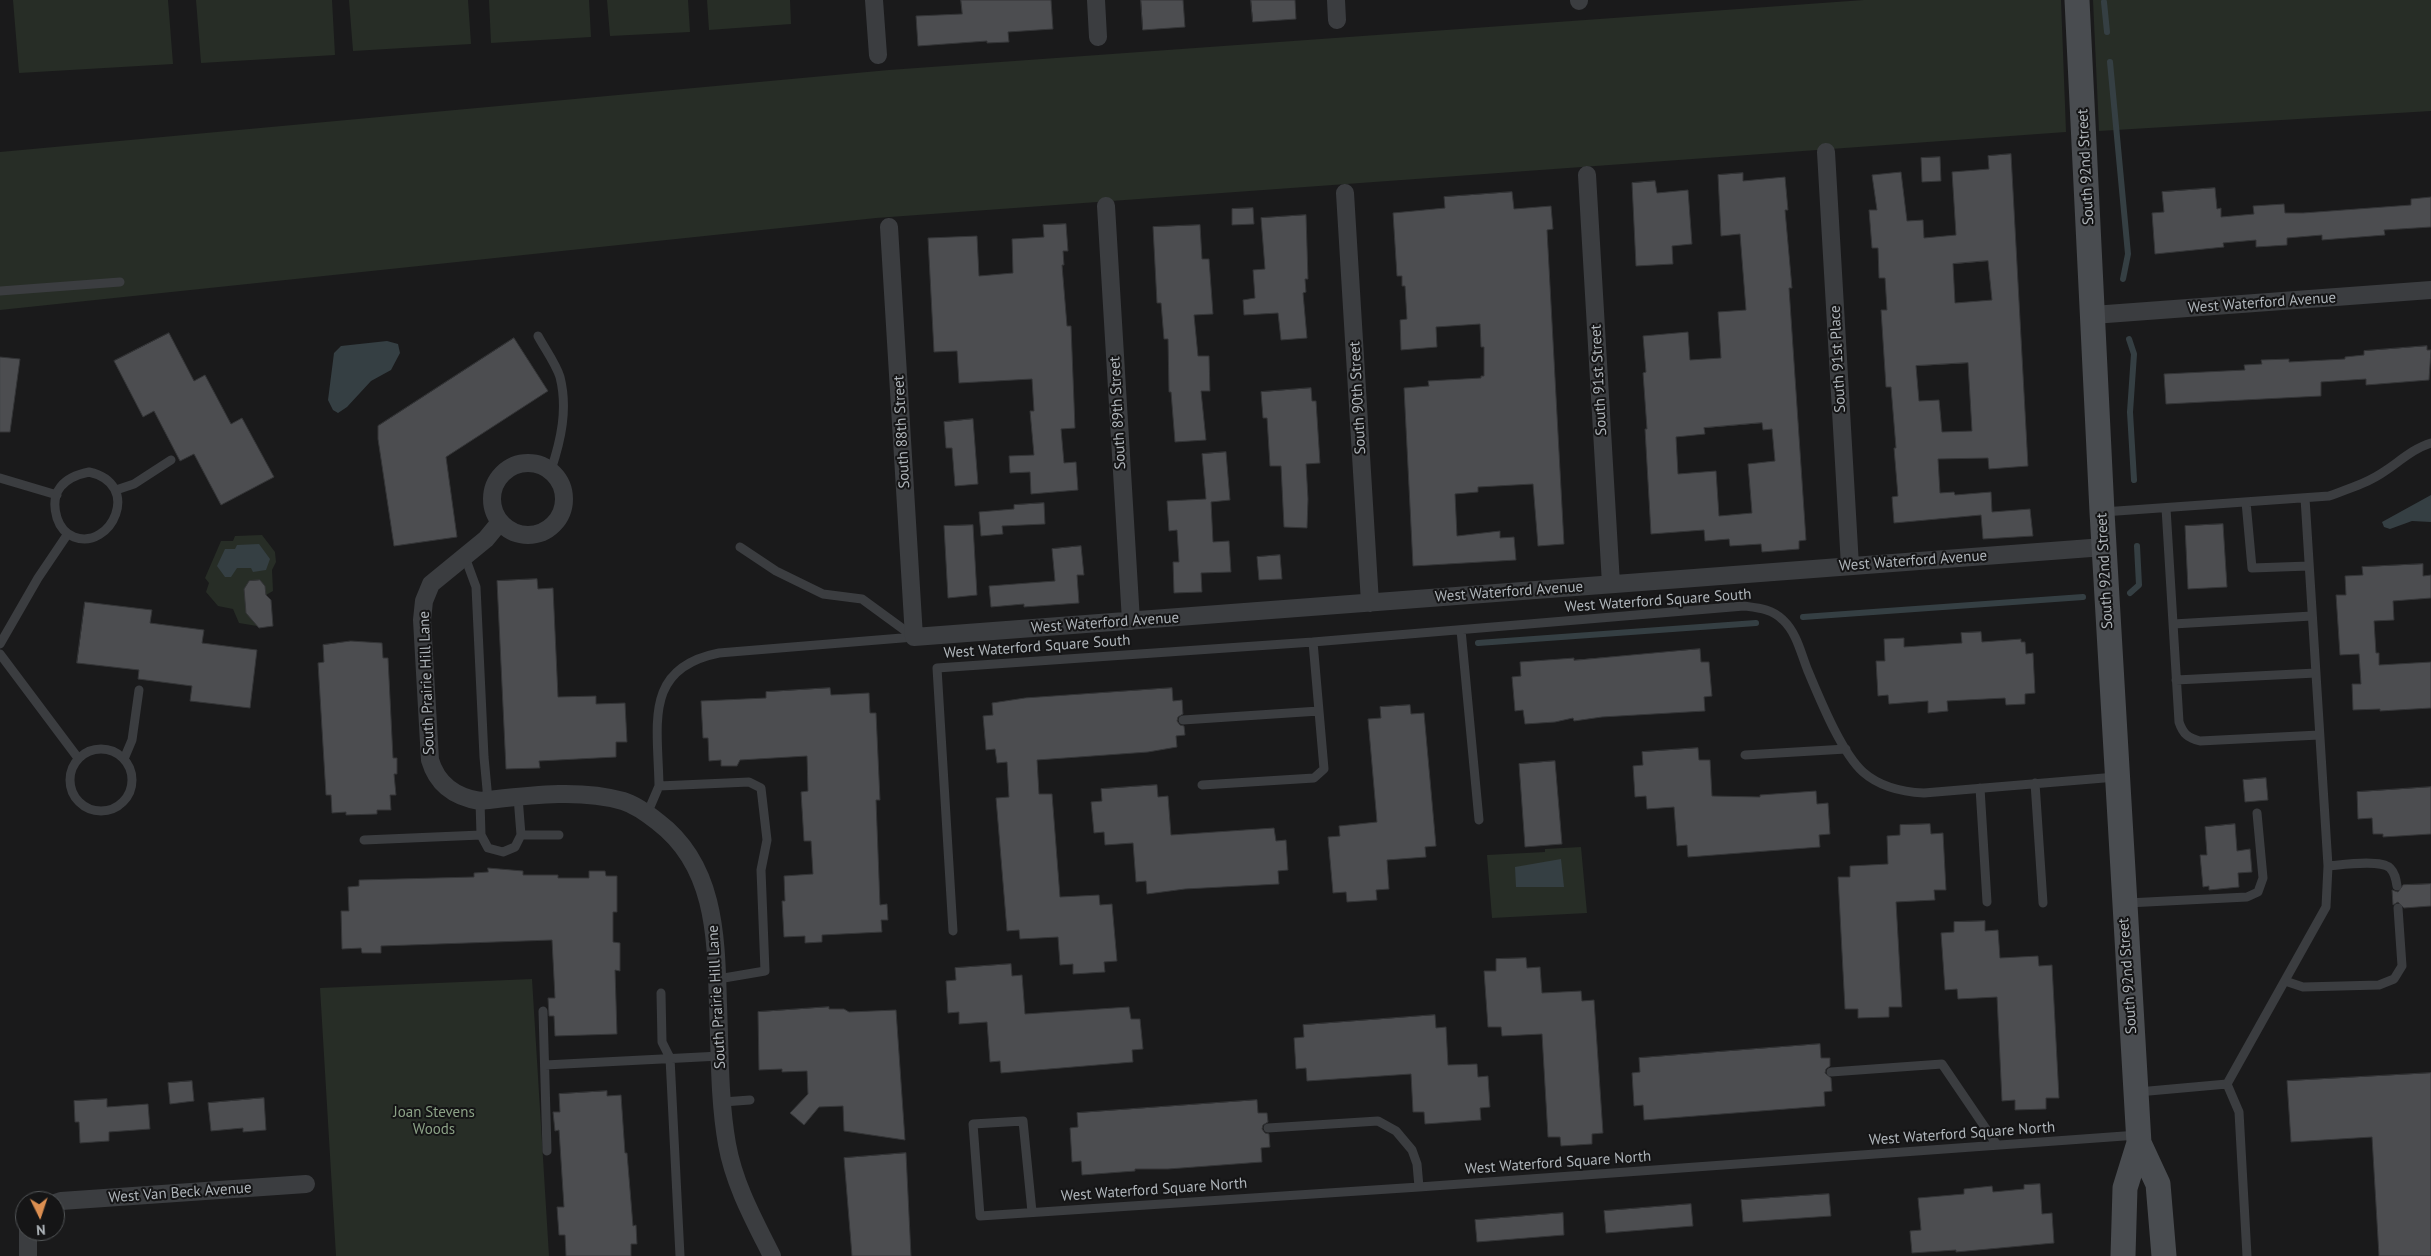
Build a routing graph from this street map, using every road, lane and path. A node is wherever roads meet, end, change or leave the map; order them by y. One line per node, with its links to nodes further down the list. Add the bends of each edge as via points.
1 (874, 0): 7 (street)
2 (1096, 0): 6 (street)
3 (1336, 0): 5 (street)
4 (2077, 0): 16 (main road, South 92nd Street)
5 (1337, 20)
6 (1098, 37)
7 (878, 55)
8 (1826, 152): 33 (street, South 91st Place)
9 (1588, 175): 35 (street, South 91st Street)
10 (1345, 193): 36 (street, South 90th Street)
11 (1106, 206): 38 (street, South 89th Street)
12 (890, 227): 41 (street, South 88th Street)
13 (120, 282): 15 (lane)
14 (2431, 290): 16 (street, West Waterford Avenue)
15 (0, 291)
16 (2093, 316): 27 (main road, South 92nd Street)
17 (538, 336): 20 (lane, via 560,376 564,413 559,447)
18 (2431, 443): 24 (lane, via 2421,446 2384,473 2359,486 2329,496)
19 (171, 460): 22 (lane, via 134,484)
20 (551, 470): 28 (street, via 529,462 517,464 498,478 492,500); 28 (street, via 564,489 564,505 558,521 545,531 529,535 513,532)
21 (0, 478): 23 (lane)
22 (116, 490): 23 (lane, via 109,480 89,472 64,481); 29 (lane, via 116,512 103,533 81,540)
23 (57, 495): 29 (lane, via 55,509 58,521)
24 (2305, 498): 25 (lane); 34 (lane)
25 (2246, 502): 26 (lane); 34 (lane, via 2252,568)
26 (2166, 508): 27 (lane); 39 (lane)
27 (2102, 512): 31 (main road, South 92nd Street)
28 (500, 522): 32 (street, South Prairie Hill Lane)
29 (67, 535): 43 (lane)
30 (740, 547): 41 (lane, via 776,571 823,594 862,599)
31 (2104, 547): 33 (street, West Waterford Avenue); 55 (main road, South 92nd Street)
32 (465, 557): 61 (lane, via 476,587); 61 (street, South Prairie Hill Lane, via 431,584 424,601 422,620 430,760 434,775 448,788 465,799)
33 (1850, 566): 35 (street, West Waterford Avenue)
34 (2308, 566): 37 (lane)
35 (1611, 584): 36 (street, West Waterford Avenue)
36 (1370, 603): 38 (street, West Waterford Avenue)
37 (2312, 616): 39 (lane); 45 (lane)
38 (1131, 621): 41 (street, West Waterford Avenue)
39 (2173, 624): 46 (lane)
40 (1461, 630): 42 (lane, West Waterford Square South); 51 (lane, West Waterford Square South, via 1744,606 1767,609 1783,620 1795,637 1817,694); 64 (lane)
41 (914, 637): 58 (lane, via 719,653 686,663 667,682 660,700)
42 (1313, 642): 48 (lane); 75 (lane, West Waterford Square South, via 937,668)
43 (0, 644)
44 (0, 654): 53 (lane)
45 (2316, 673): 46 (lane); 50 (lane)
46 (2176, 680): 50 (lane, via 2179,722 2182,732 2189,738 2200,741)
47 (139, 690): 54 (lane, via 132,740)
48 (1319, 711): 49 (lane); 57 (lane, via 1324,769 1314,778)
49 (1183, 720)
50 (2319, 735): 69 (lane)
51 (1846, 749): 52 (lane); 59 (lane, West Waterford Square South, via 1863,772 1897,790 1924,793)
52 (1745, 755)
53 (78, 758): 54 (lane, via 96,749 116,753); 54 (lane, via 70,777 72,792 81,804 100,811 111,809 127,797 132,777)
54 (124, 759)
55 (2116, 776): 56 (lane, West Waterford Square South); 73 (main road, South 92nd Street)
56 (2035, 783): 59 (lane, West Waterford Square South); 72 (lane)
57 (1202, 785)
58 (659, 786): 63 (lane); 76 (lane, via 749,782 761,788 768,840 761,870 765,971)
59 (1980, 788): 71 (lane)
60 (518, 797): 61 (street, South Prairie Hill Lane); 63 (street, South Prairie Hill Lane, via 596,797 624,801); 66 (lane)
61 (484, 800): 65 (lane)
62 (2257, 813): 73 (lane, via 2263,878 2258,892 2247,896)
63 (647, 814): 76 (street, South Prairie Hill Lane, via 671,832 698,870 716,933)
64 (1479, 820)
65 (481, 835): 66 (lane, via 488,848 503,852 515,847); 68 (lane)
66 (521, 835): 67 (lane)
67 (559, 835)
68 (364, 840)
69 (2328, 866): 70 (lane, via 2378,863 2389,867); 77 (lane, via 2326,907)
70 (2397, 886)
71 (1987, 902)
72 (2042, 903)
73 (2124, 903): 85 (main road, South 92nd Street)
74 (2398, 908): 77 (lane, via 2402,966 2394,979 2380,985 2304,987)
75 (953, 931)
76 (718, 980): 80 (street, South Prairie Hill Lane)
77 (2285, 981): 84 (lane)
78 (660, 993): 81 (lane, via 662,1042)
79 (542, 1011): 82 (lane)
80 (720, 1056): 81 (lane); 87 (street, South Prairie Hill Lane)
81 (670, 1058): 82 (lane); 98 (lane)
82 (545, 1065): 91 (lane)
83 (1831, 1072): 90 (lane, via 1942,1064)
84 (2227, 1084): 85 (lane); 102 (lane, via 2240,1112)
85 (2136, 1092): 89 (main road, South 92nd Street)
86 (750, 1100): 87 (lane)
87 (722, 1102): 99 (street, South Prairie Hill Lane, via 727,1145 738,1182)
88 (1268, 1128): 93 (lane, via 1378,1122 1396,1130 1412,1150)
89 (2139, 1139): 90 (lane, West Waterford Square North); 100 (main road, South 92nd Street, via 2125,1188); 101 (main road, South 92nd Street, via 2158,1184)
90 (1997, 1145): 93 (lane, West Waterford Square North)
91 (547, 1151)
92 (306, 1184): 94 (street, West Van Beck Avenue)
93 (1419, 1187): 95 (lane, West Waterford Square North)
94 (65, 1201)
95 (1032, 1212): 95 (lane, West Waterford Square North, via 980,1216 973,1124 1024,1120)
96 (28, 1241): 97 (street)
97 (28, 1256)
98 (680, 1256)
99 (772, 1256)
100 (2122, 1256)
101 (2164, 1256)
102 (2247, 1256)

